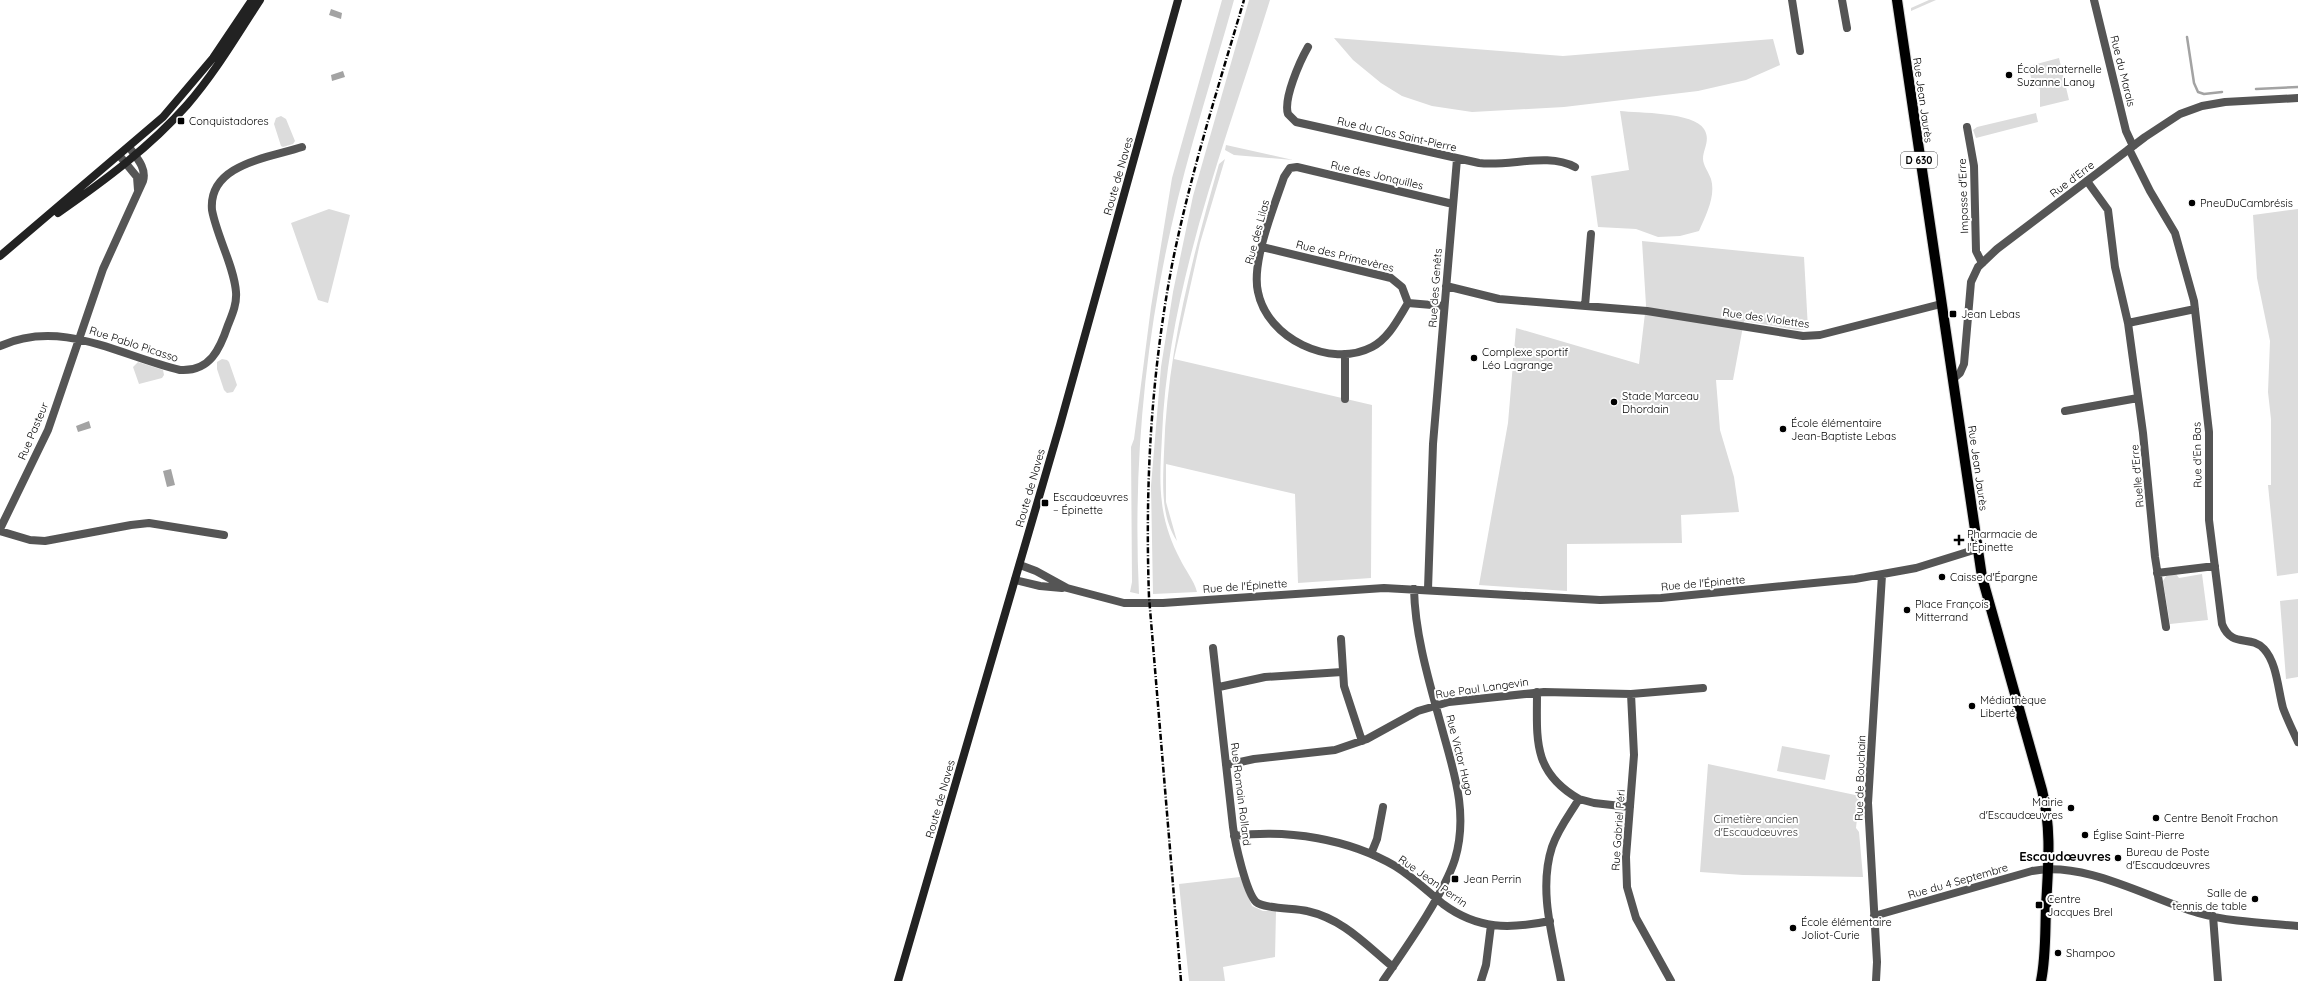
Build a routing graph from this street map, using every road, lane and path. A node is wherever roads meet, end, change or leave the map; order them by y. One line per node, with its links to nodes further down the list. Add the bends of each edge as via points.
1 (252, 0): 9 (main road)
2 (260, 0): 9 (main road)
3 (1178, 0): 48 (main road, Route de Naves)
4 (1792, 0): 11 (street)
5 (1842, 0): 8 (street)
6 (1897, 0): 33 (main road, Rue Jean Jaurès / D 630)
7 (2094, 0): 16 (street, Rue du Marais)
8 (1847, 28)
9 (236, 30): 14 (main road, via 181,98); 18 (main road, via 188,104)
10 (1308, 47): 19 (street, Rue du Clos Saint-Pierre, via 1296,68 1287,107 1292,120)
11 (1800, 51)
12 (2298, 98): 16 (street, Rue d'Erre, via 2225,102 2202,106 2173,118)
13 (1968, 127): 30 (street, Impasse d'Erre, via 1975,171 1976,250)
14 (129, 147): 17 (main road); 18 (street, Rue Pasteur)
15 (302, 147): 38 (street, Rue Pablo Picasso, via 233,170 223,178 215,190 212,199 213,217 234,282 236,298 222,344 209,361 195,369 180,370)
16 (2131, 148): 23 (street, Rue d'Erre); 36 (street, Rue d'En Bas, via 2150,191 2175,233)
17 (119, 155): 20 (street); 26 (main road)
18 (135, 155): 20 (main road); 24 (street, Rue Pasteur, via 144,173)
19 (1457, 159): 22 (street, Rue du Clos Saint-Pierre, via 1491,165 1554,160); 25 (street, Rue des Genêts)
20 (126, 162): 24 (street, via 137,177); 26 (main road)
21 (1297, 167): 25 (street, Rue des Jonquilles); 28 (street, Rue des Lilas, via 1290,168 1284,177)
22 (1575, 167)
23 (2087, 181): 30 (street, Rue d'Erre); 37 (street, Ruelle d'Erre, via 2108,210 2115,267)
24 (138, 190): 38 (street, Rue Pasteur, via 108,255)
25 (1453, 204): 31 (street, Rue des Genêts)
26 (28, 233): 29 (main road)
27 (1591, 234): 35 (street)
28 (1262, 247): 32 (street, Rue des Primevères, via 1391,278 1402,287); 40 (street, Rue des Lilas, via 1256,281 1260,300 1269,319 1277,328 1300,343 1319,350)
29 (0, 256)
30 (1982, 263): 41 (street, Rue d'Erre, via 1969,289 1964,364)
31 (1446, 286): 34 (street, Rue des Genêts); 35 (street, Rue des Violettes, via 1499,299)
32 (1408, 303): 34 (street); 40 (street, Rue des Lilas, via 1382,340 1367,349)
33 (1941, 304): 35 (street, Rue des Violettes, via 1809,336 1654,312); 41 (main road, Rue Jean Jaurès / D 630)
34 (1444, 306): 55 (street, Rue des Genêts, via 1434,444)
35 (1585, 306)
36 (2195, 309): 37 (street); 49 (street, Rue d'En Bas, via 2209,432 2209,512)
37 (2128, 323): 42 (street, Ruelle d'Erre)
38 (80, 338): 39 (street, via 38,336); 45 (street, Rue Pasteur, via 48,430)
39 (0, 346)
40 (1345, 354): 43 (street)
41 (1953, 379): 47 (main road, Rue Jean Jaurès / D 630)
42 (2138, 398): 44 (street); 50 (street, Ruelle d'Erre, via 2144,434)
43 (1346, 399)
44 (2065, 411)
45 (0, 530): 46 (street, via 30,540 45,541 149,523)
46 (224, 535)
47 (1977, 549): 51 (street, Rue de l'Épinette, via 1942,561); 73 (main road, Rue Jean Jaurès / D 630, via 1985,593 2044,800 2050,841)
48 (1020, 565): 52 (main road, Route de Naves); 53 (street, Rue de l'Épinette, via 1036,570)
49 (2215, 566): 50 (street); 66 (street, Rue d'En Bas, via 2223,628 2232,638 2258,644 2267,653 2284,709)
50 (2157, 574): 56 (street, Ruelle d'Erre)
51 (1882, 575): 55 (street, Rue de l'Épinette, via 1643,599 1574,599); 75 (street, Rue de Bouchain, via 1868,803)
52 (1015, 580): 53 (street, Rue de l'Épinette, via 1040,586); 81 (main road, Route de Naves)
53 (1067, 588): 54 (street, Rue de l'Épinette, via 1135,604 1374,588)
54 (1414, 589): 55 (street, Rue de l'Épinette); 64 (street, Rue Victor Hugo, via 1423,653)
55 (1428, 589)
56 (2166, 627)
57 (1341, 639): 59 (street)
58 (1213, 648): 60 (street, Rue Romain Rolland)
59 (1342, 672): 60 (street, via 1265,677); 65 (street, via 1347,700)
60 (1219, 687): 67 (street, Rue Romain Rolland)
61 (1703, 688): 63 (street, Rue Paul Langevin)
62 (1537, 692): 63 (street, Rue Paul Langevin); 64 (street, Rue Paul Langevin); 68 (street, via 1537,739 1541,759 1556,782)
63 (1631, 694): 70 (street, Rue Gabriel Péri, via 1634,756)
64 (1435, 705): 65 (street, Rue Paul Langevin, via 1412,714); 74 (street, Rue Victor Hugo, via 1456,781 1462,819 1455,859)
65 (1362, 741): 67 (street, Rue Paul Langevin, via 1327,752 1254,759)
66 (2298, 742)
67 (1226, 765): 71 (street, Rue Romain Rolland)
68 (1579, 799): 70 (street); 77 (street, via 1555,840 1548,862 1546,886)
69 (1383, 807): 72 (street, via 1377,839)
70 (1630, 807): 85 (street, Rue Gabriel Péri, via 1626,864 1628,896 1636,918)
71 (1234, 836): 72 (street, Rue Jean Perrin, via 1277,833 1348,846); 80 (street, Rue Romain Rolland, via 1255,901 1265,906 1290,908 1326,917 1360,937)
72 (1371, 854): 74 (street, Rue Jean Perrin, via 1403,871)
73 (2049, 868): 75 (street, Rue du 4 Septembre); 76 (street, Rue du 4 Septembre, via 2100,878); 87 (main road, Rue Jean Jaurès / D 630)
74 (1436, 897): 78 (street, Rue Jean Perrin, via 1461,915); 80 (street, Rue Victor Hugo)
75 (1874, 916): 86 (street, Rue de Bouchain)
76 (2214, 916): 79 (street, Rue du 4 Septembre); 88 (street)
77 (1550, 921): 78 (street, Rue Jean Perrin, via 1518,927); 84 (street)
78 (1491, 925): 83 (street, via 1486,965)
79 (2298, 926)
80 (1393, 967): 82 (street, Rue Victor Hugo)
81 (898, 981)
82 (1383, 981)
83 (1481, 981)
84 (1561, 981)
85 (1671, 981)
86 (1876, 981)
87 (2041, 981)
88 (2218, 981)

